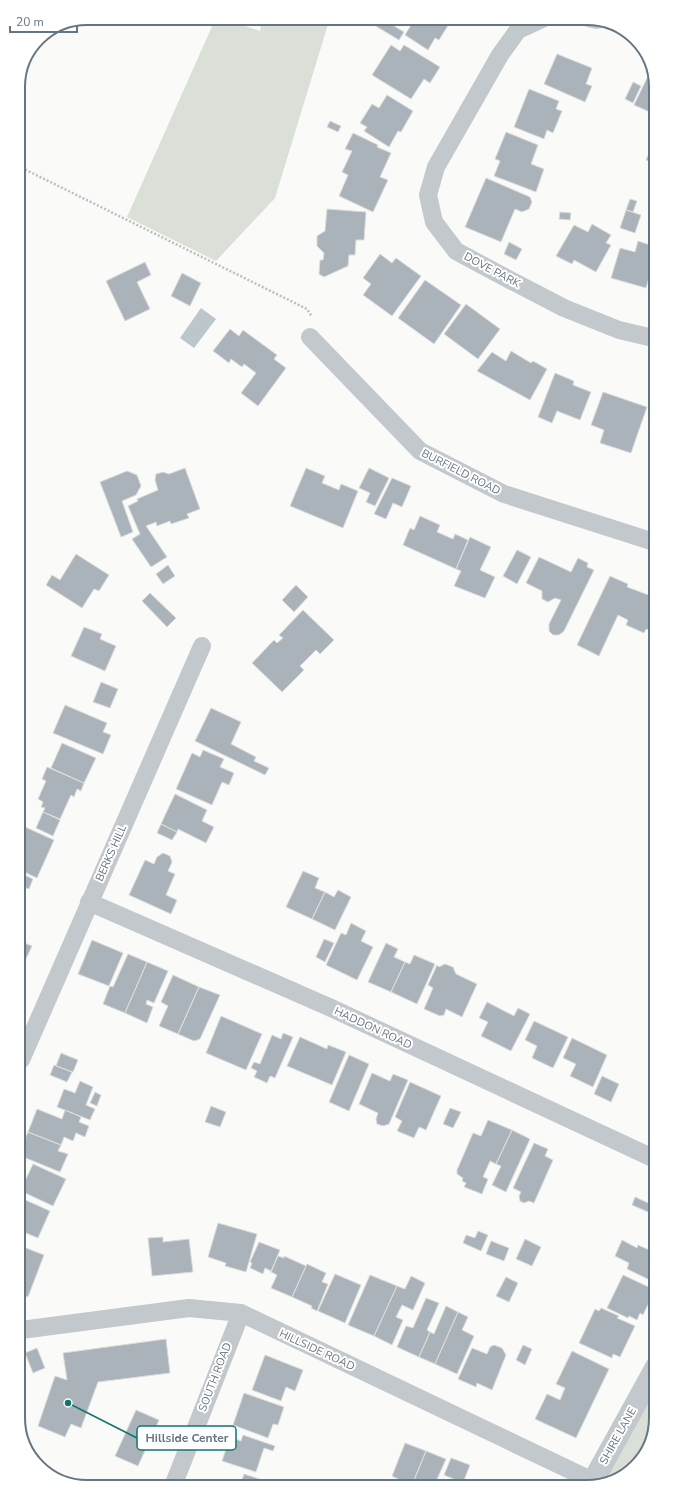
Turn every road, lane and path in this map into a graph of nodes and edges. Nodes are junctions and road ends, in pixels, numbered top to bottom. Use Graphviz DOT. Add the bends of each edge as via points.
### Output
graph roads {
  1 [pos="529,25"];
  2 [pos="25,169"];
  3 [pos="313,329"];
  4 [pos="649,337"];
  5 [pos="649,540"];
  6 [pos="202,646"];
  7 [pos="89,902"];
  8 [pos="25,1051"];
  9 [pos="649,1156"];
  10 [pos="241,1313"];
  11 [pos="25,1330"];
  12 [pos="649,1380"];
  13 [pos="594,1479"];
  14 [pos="175,1480"];
  15 [pos="588,1480"];
  1 -- 4 [label="street, DOVE PARK" via="518,30 509,43 436,167 428,195 434,222 456,251 510,280 564,308 620,330"];
  2 -- 3 [label="path" via="307,309"];
  3 -- 5 [label="street, BURFIELD ROAD" via="420,451 504,494"];
  6 -- 7 [label="street, BERKS HILL"];
  7 -- 8 [label="street, BERKS HILL"];
  7 -- 9 [label="street, HADDON ROAD" via="329,1007"];
  10 -- 11 [label="street, HILLSIDE ROAD" via="189,1308"];
  10 -- 14 [label="street, SOUTH ROAD"];
  10 -- 15 [label="street, HILLSIDE ROAD"];
  12 -- 13 [label="street, SHIRE LANE"];
}
